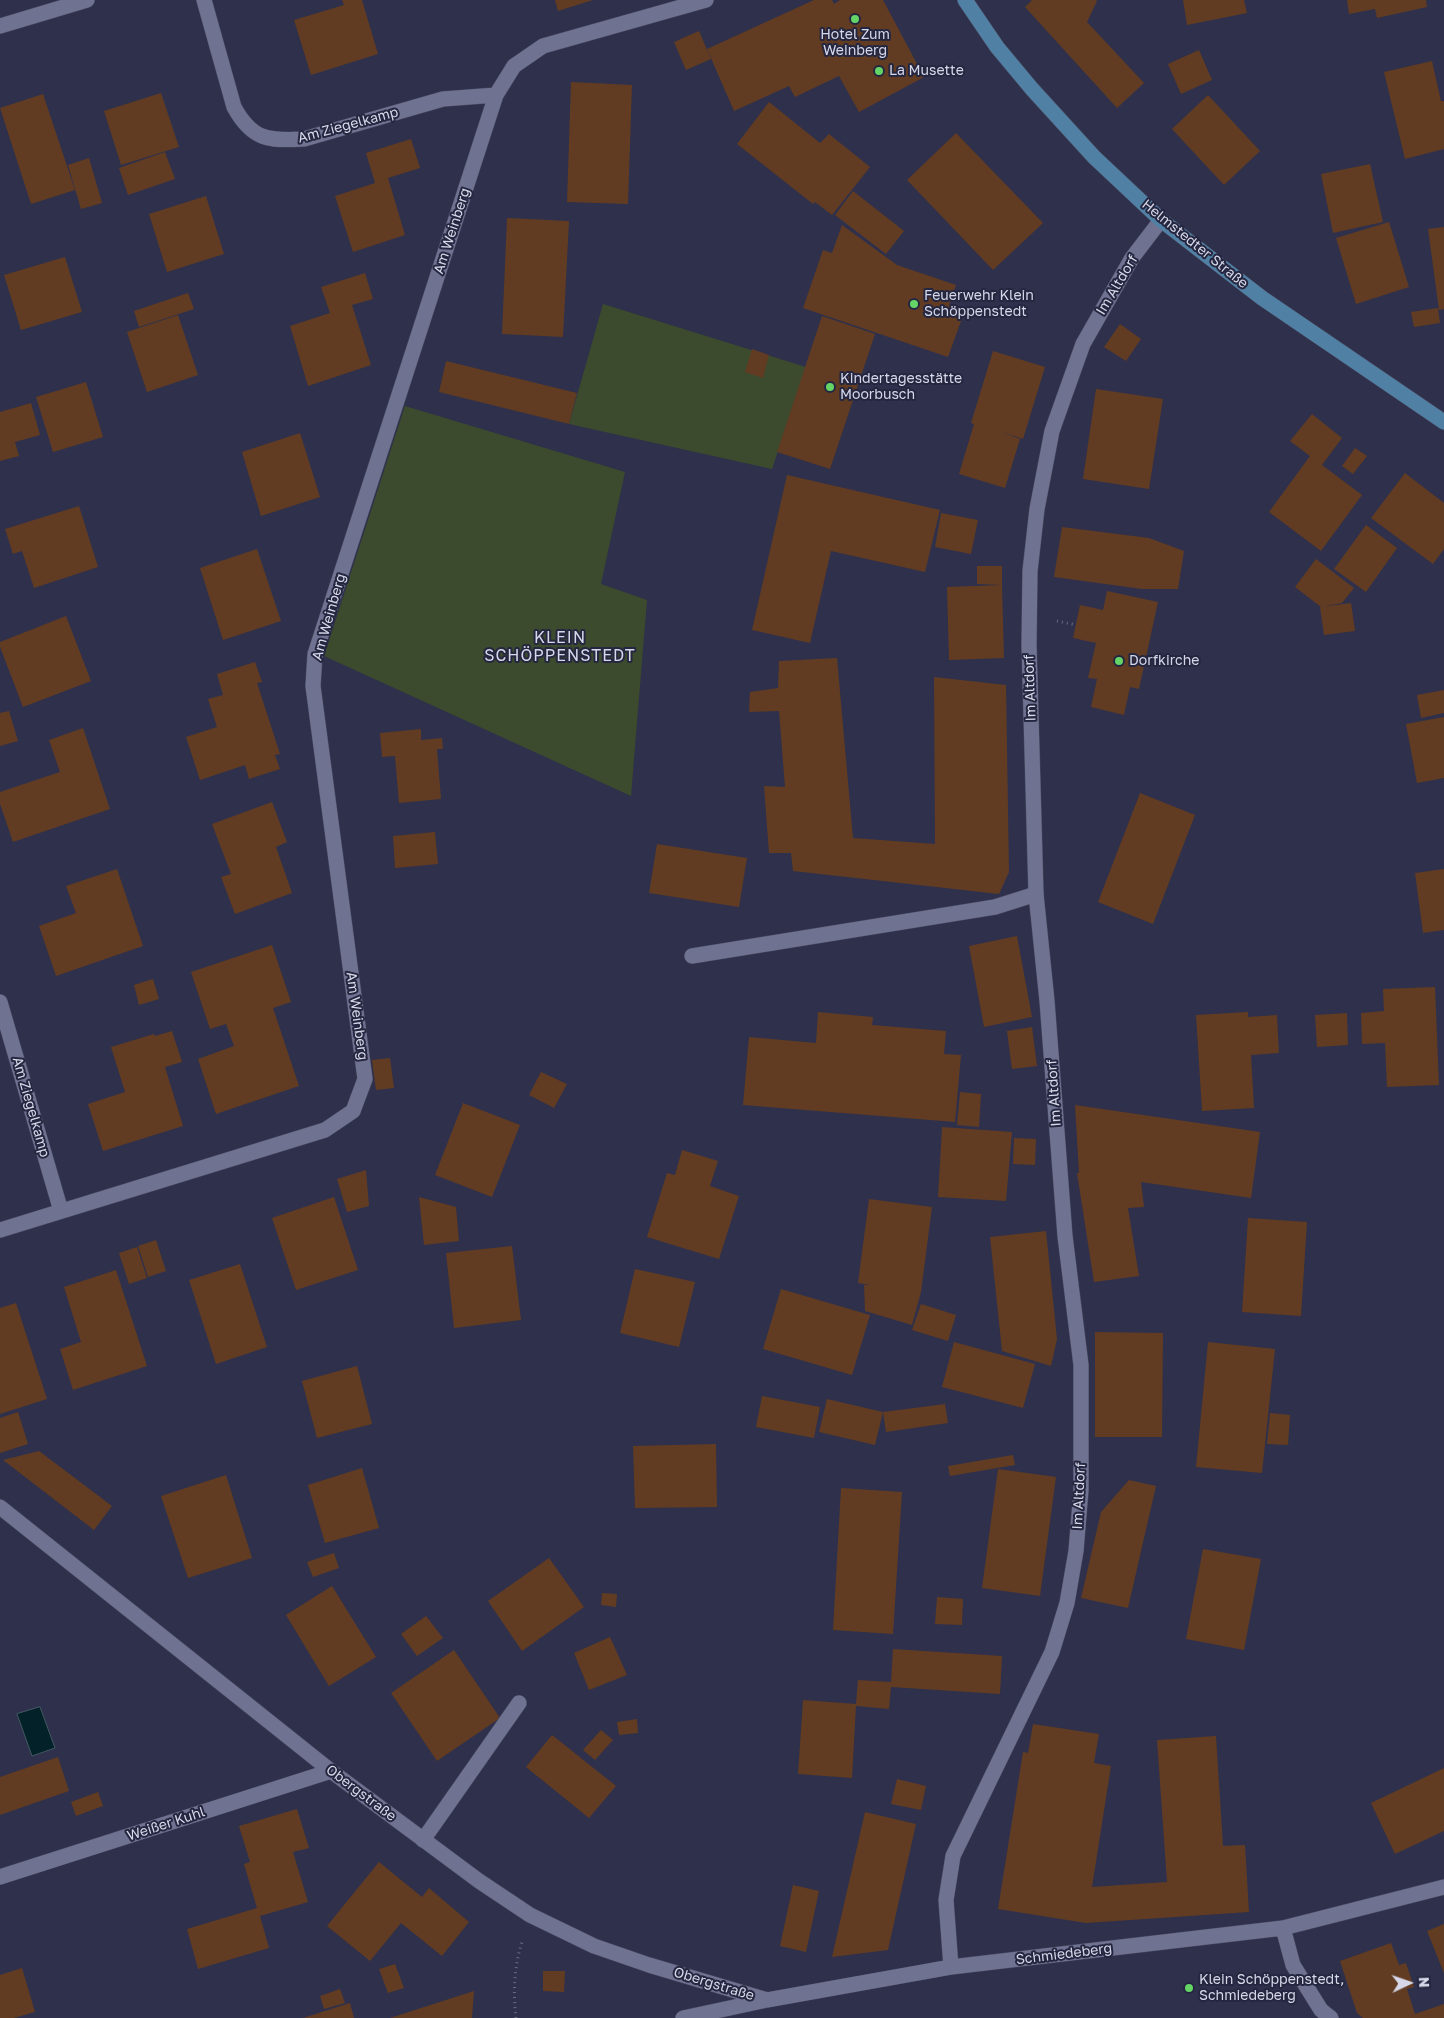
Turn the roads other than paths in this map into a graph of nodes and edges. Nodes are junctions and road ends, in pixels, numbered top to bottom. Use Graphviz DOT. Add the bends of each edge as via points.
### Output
graph roads {
  1 [pos="87,0"];
  2 [pos="204,0"];
  3 [pos="706,0"];
  4 [pos="965,0"];
  5 [pos="0,26"];
  6 [pos="496,95"];
  7 [pos="1161,220"];
  8 [pos="1444,422"];
  9 [pos="1036,894"];
  10 [pos="692,956"];
  11 [pos="0,1002"];
  12 [pos="61,1212"];
  13 [pos="0,1230"];
  14 [pos="0,1507"];
  15 [pos="519,1703"];
  16 [pos="332,1771"];
  17 [pos="423,1840"];
  18 [pos="0,1876"];
  19 [pos="1444,1887"];
  20 [pos="1283,1928"];
  21 [pos="951,1967"];
  22 [pos="767,2000"];
  23 [pos="683,2018"];
  24 [pos="1331,2018"];
  1 -- 5 [label="street"];
  2 -- 6 [label="street, Am Ziegelkamp" via="234,107 253,133 263,137 304,139 443,99"];
  3 -- 6 [label="street, Am Weinberg" via="543,46 514,66"];
  4 -- 7 [label="street, Helmstedter Straße" via="1032,90 1094,157"];
  6 -- 12 [label="street, Am Weinberg" via="316,654 313,686 365,1078 353,1111 325,1130"];
  7 -- 8 [label="street, Helmstedter Straße" via="1262,298"];
  7 -- 9 [label="street, Im Altdorf" via="1132,258 1083,344 1052,431 1037,509 1030,571 1029,644"];
  9 -- 10 [label="street" via="995,907"];
  9 -- 21 [label="street, Im Altdorf" via="1064,1236 1081,1365 1080,1508 1068,1603 1052,1652 953,1856 946,1900"];
  11 -- 12 [label="street, Am Ziegelkamp"];
  12 -- 13 [label="street, Am Weinberg"];
  14 -- 16 [label="street, Obergstraße"];
  15 -- 17 [label="street"];
  16 -- 17 [label="street, Obergstraße"];
  16 -- 18 [label="street, Weißer Kuhl"];
  17 -- 22 [label="street, Obergstraße" via="530,1915 594,1946"];
  19 -- 20 [label="street, Schmiedeberg"];
  20 -- 21 [label="street, Schmiedeberg"];
  20 -- 24 [label="street" via="1294,1965 1322,2010"];
  21 -- 22 [label="street, Schmiedeberg"];
  22 -- 23 [label="street, Schmiedeberg"];
}
